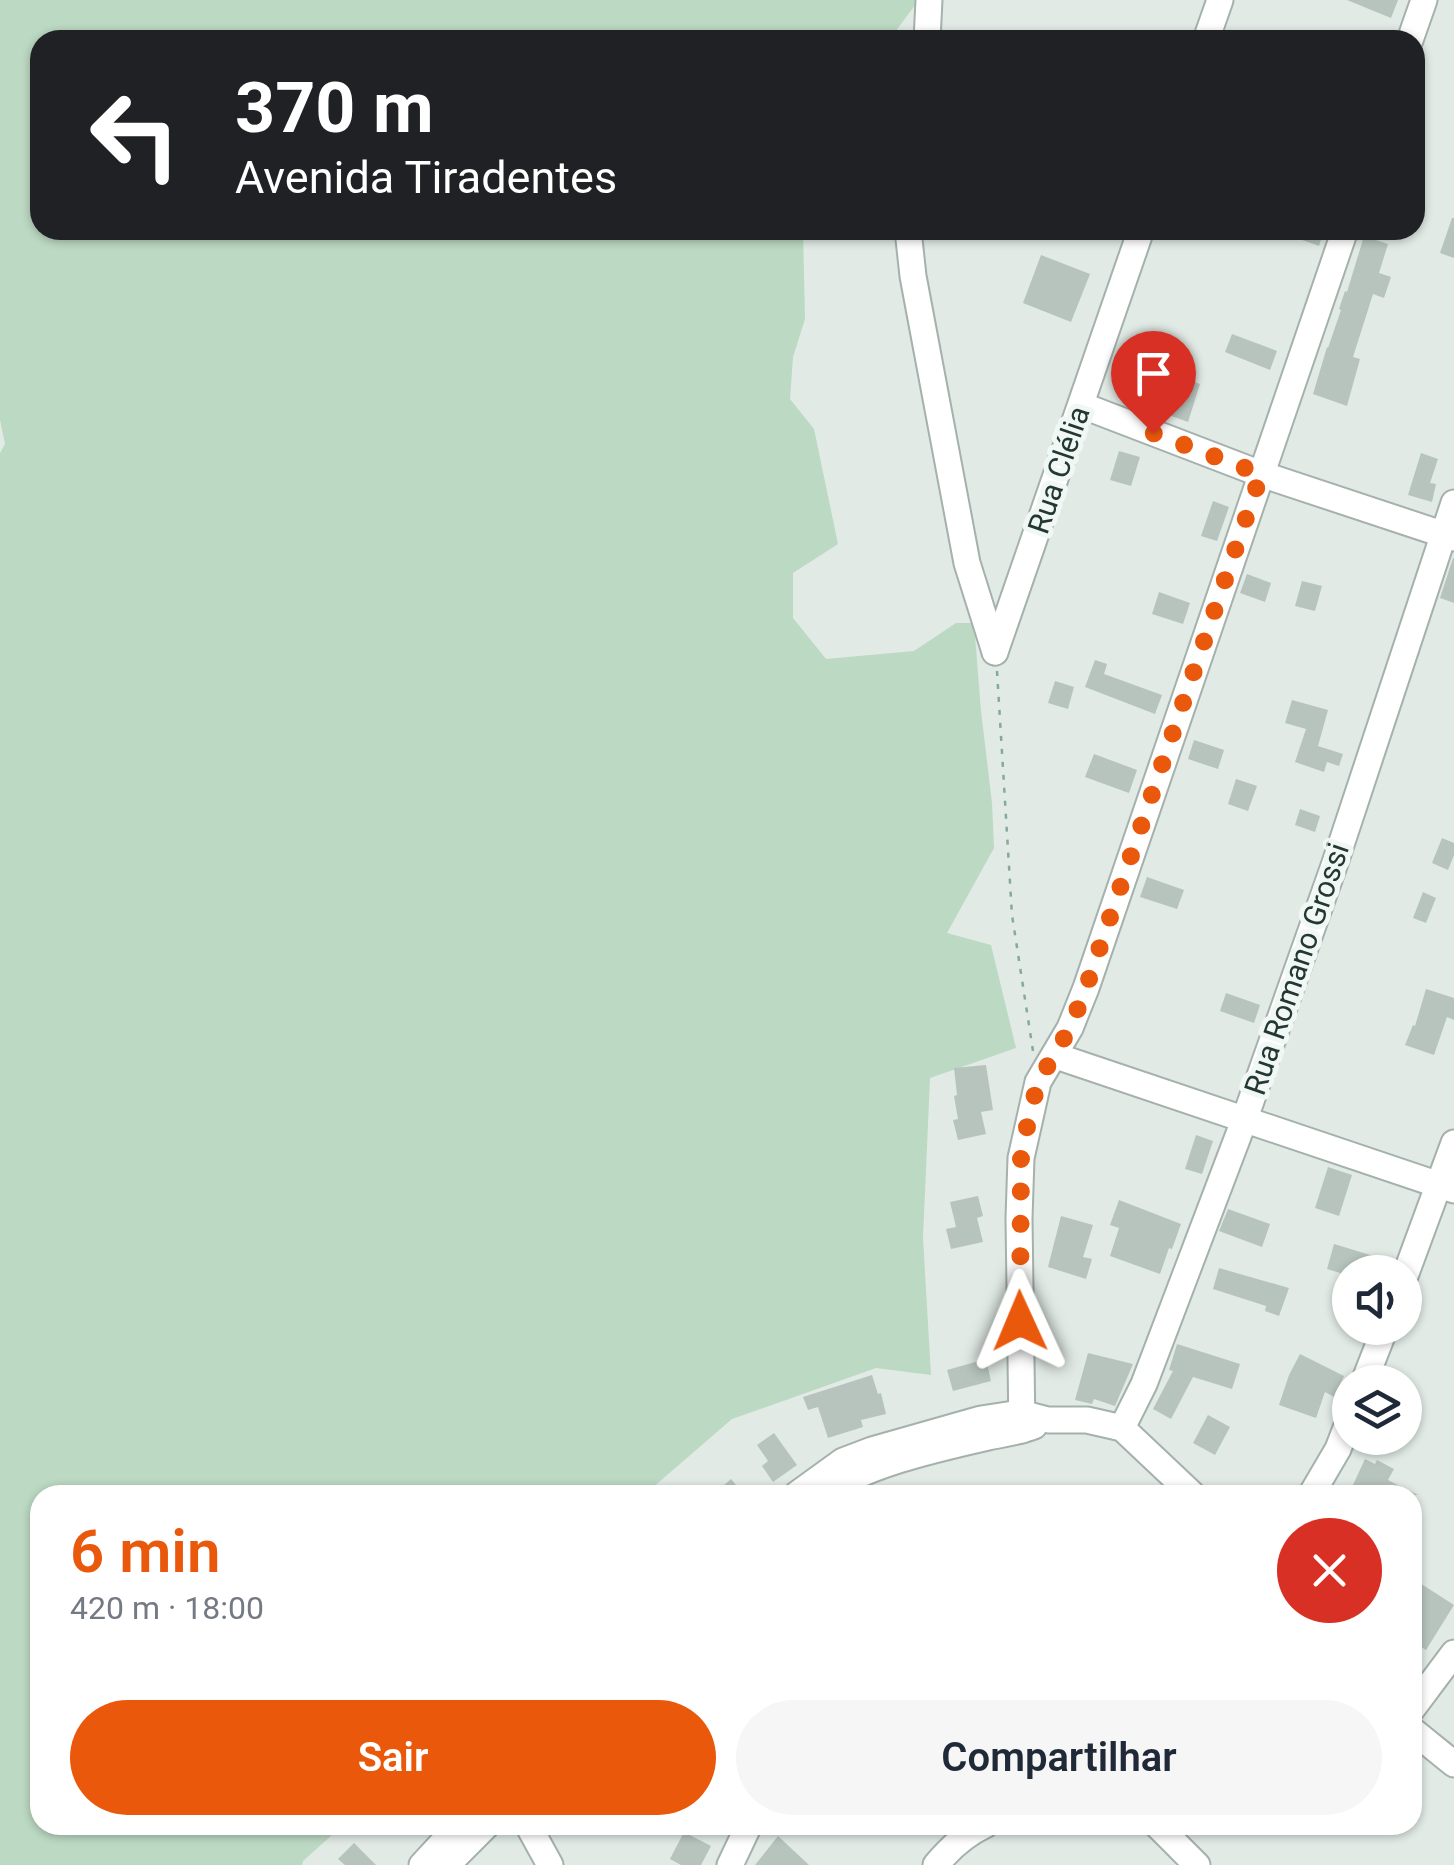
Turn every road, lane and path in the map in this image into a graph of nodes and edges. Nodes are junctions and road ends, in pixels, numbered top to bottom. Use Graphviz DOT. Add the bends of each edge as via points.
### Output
graph roads {
  1 [pos="929,0"];
  2 [pos="1220,0"];
  3 [pos="1424,0"];
  4 [pos="928,30"];
  5 [pos="1210,30"];
  6 [pos="1414,30"];
  7 [pos="909,240"];
  8 [pos="1138,240"];
  9 [pos="1342,240"];
  10 [pos="1081,406"];
  11 [pos="1261,474"];
  12 [pos="1454,503"];
  13 [pos="1449,536"];
  14 [pos="995,652"];
  15 [pos="1056,1056"];
  16 [pos="1038,1082"];
  17 [pos="1244,1118"];
  18 [pos="1454,1144"];
  19 [pos="1447,1188"];
  20 [pos="1415,1255"];
  21 [pos="1021,1422"];
  22 [pos="1122,1428"];
  23 [pos="1334,1455"];
  24 [pos="810,1485"];
  25 [pos="840,1485"];
  26 [pos="1182,1485"];
  27 [pos="1317,1485"];
  28 [pos="1454,1652"];
  29 [pos="1422,1695"];
  30 [pos="1422,1738"];
  31 [pos="1454,1764"];
  32 [pos="450,1835"];
  33 [pos="477,1835"];
  34 [pos="534,1835"];
  35 [pos="744,1835"];
  36 [pos="968,1835"];
  37 [pos="1167,1835"];
  38 [pos="422,1865"];
  39 [pos="447,1865"];
  40 [pos="550,1865"];
  41 [pos="730,1865"];
  42 [pos="936,1865"];
  43 [pos="1197,1865"];
  1 -- 4 [label="street"];
  2 -- 5 [label="street"];
  3 -- 6 [label="street"];
  7 -- 14 [label="street" via="968,563"];
  8 -- 10 [label="street, Rua Clélia"];
  9 -- 11 [label="street"];
  10 -- 11 [label="street"];
  10 -- 14 [label="street, Rua Clélia"];
  11 -- 13 [label="street"];
  11 -- 15 [label="street" via="1086,988"];
  12 -- 13 [label="street, Rua Romano Grossi"];
  13 -- 17 [label="street, Rua Romano Grossi"];
  14 -- 16 [label="path" via="1012,915"];
  15 -- 16 [label="street"];
  15 -- 17 [label="street"];
  16 -- 21 [label="street" via="1021,1158"];
  17 -- 19 [label="street"];
  17 -- 22 [label="street, Rua Romano Grossi"];
  18 -- 19 [label="street"];
  19 -- 20 [label="street"];
  21 -- 22 [label="street" via="1087,1420"];
  21 -- 24 [label="street" via="982,1419 872,1450"];
  21 -- 25 [label="street"];
  22 -- 26 [label="street"];
  23 -- 27 [label="street"];
  28 -- 29 [label="street"];
  30 -- 31 [label="street"];
  32 -- 38 [label="street"];
  33 -- 39 [label="street"];
  34 -- 40 [label="street"];
  35 -- 41 [label="street"];
  36 -- 42 [label="street"];
  37 -- 43 [label="street"];
}
